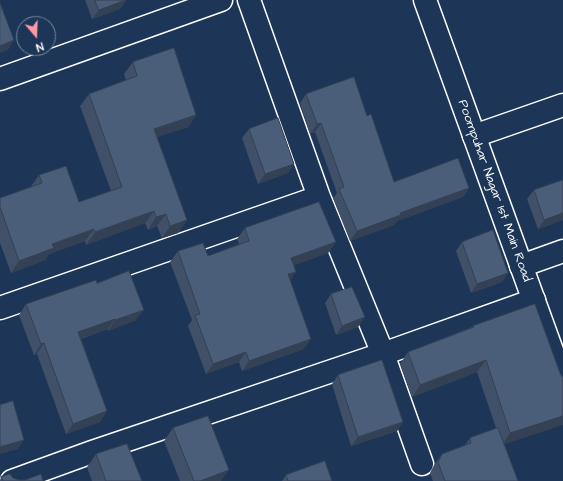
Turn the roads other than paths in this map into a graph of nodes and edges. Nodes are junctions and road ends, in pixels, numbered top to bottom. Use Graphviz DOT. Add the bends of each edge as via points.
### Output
graph roads {
  1 [pos="221,0"];
  2 [pos="249,0"];
  3 [pos="425,0"];
  4 [pos="0,79"];
  5 [pos="563,105"];
  6 [pos="474,136"];
  7 [pos="319,198"];
  8 [pos="563,251"];
  9 [pos="521,266"];
  10 [pos="534,300"];
  11 [pos="0,308"];
  12 [pos="383,354"];
  13 [pos="563,381"];
  14 [pos="422,464"];
  15 [pos="12,481"];
  1 -- 4 [label="street"];
  2 -- 7 [label="street"];
  3 -- 6 [label="street, Poompuhar Nagar 1st Main Road"];
  5 -- 6 [label="street"];
  6 -- 9 [label="street, Poompuhar Nagar 1st Main Road"];
  7 -- 11 [label="street"];
  7 -- 12 [label="street"];
  8 -- 9 [label="street"];
  9 -- 10 [label="street, Poompuhar Nagar 1st Main Road"];
  10 -- 12 [label="street"];
  10 -- 13 [label="street, Poompuhar Nagar 1st Main Road"];
  12 -- 14 [label="street"];
  12 -- 15 [label="street"];
}
